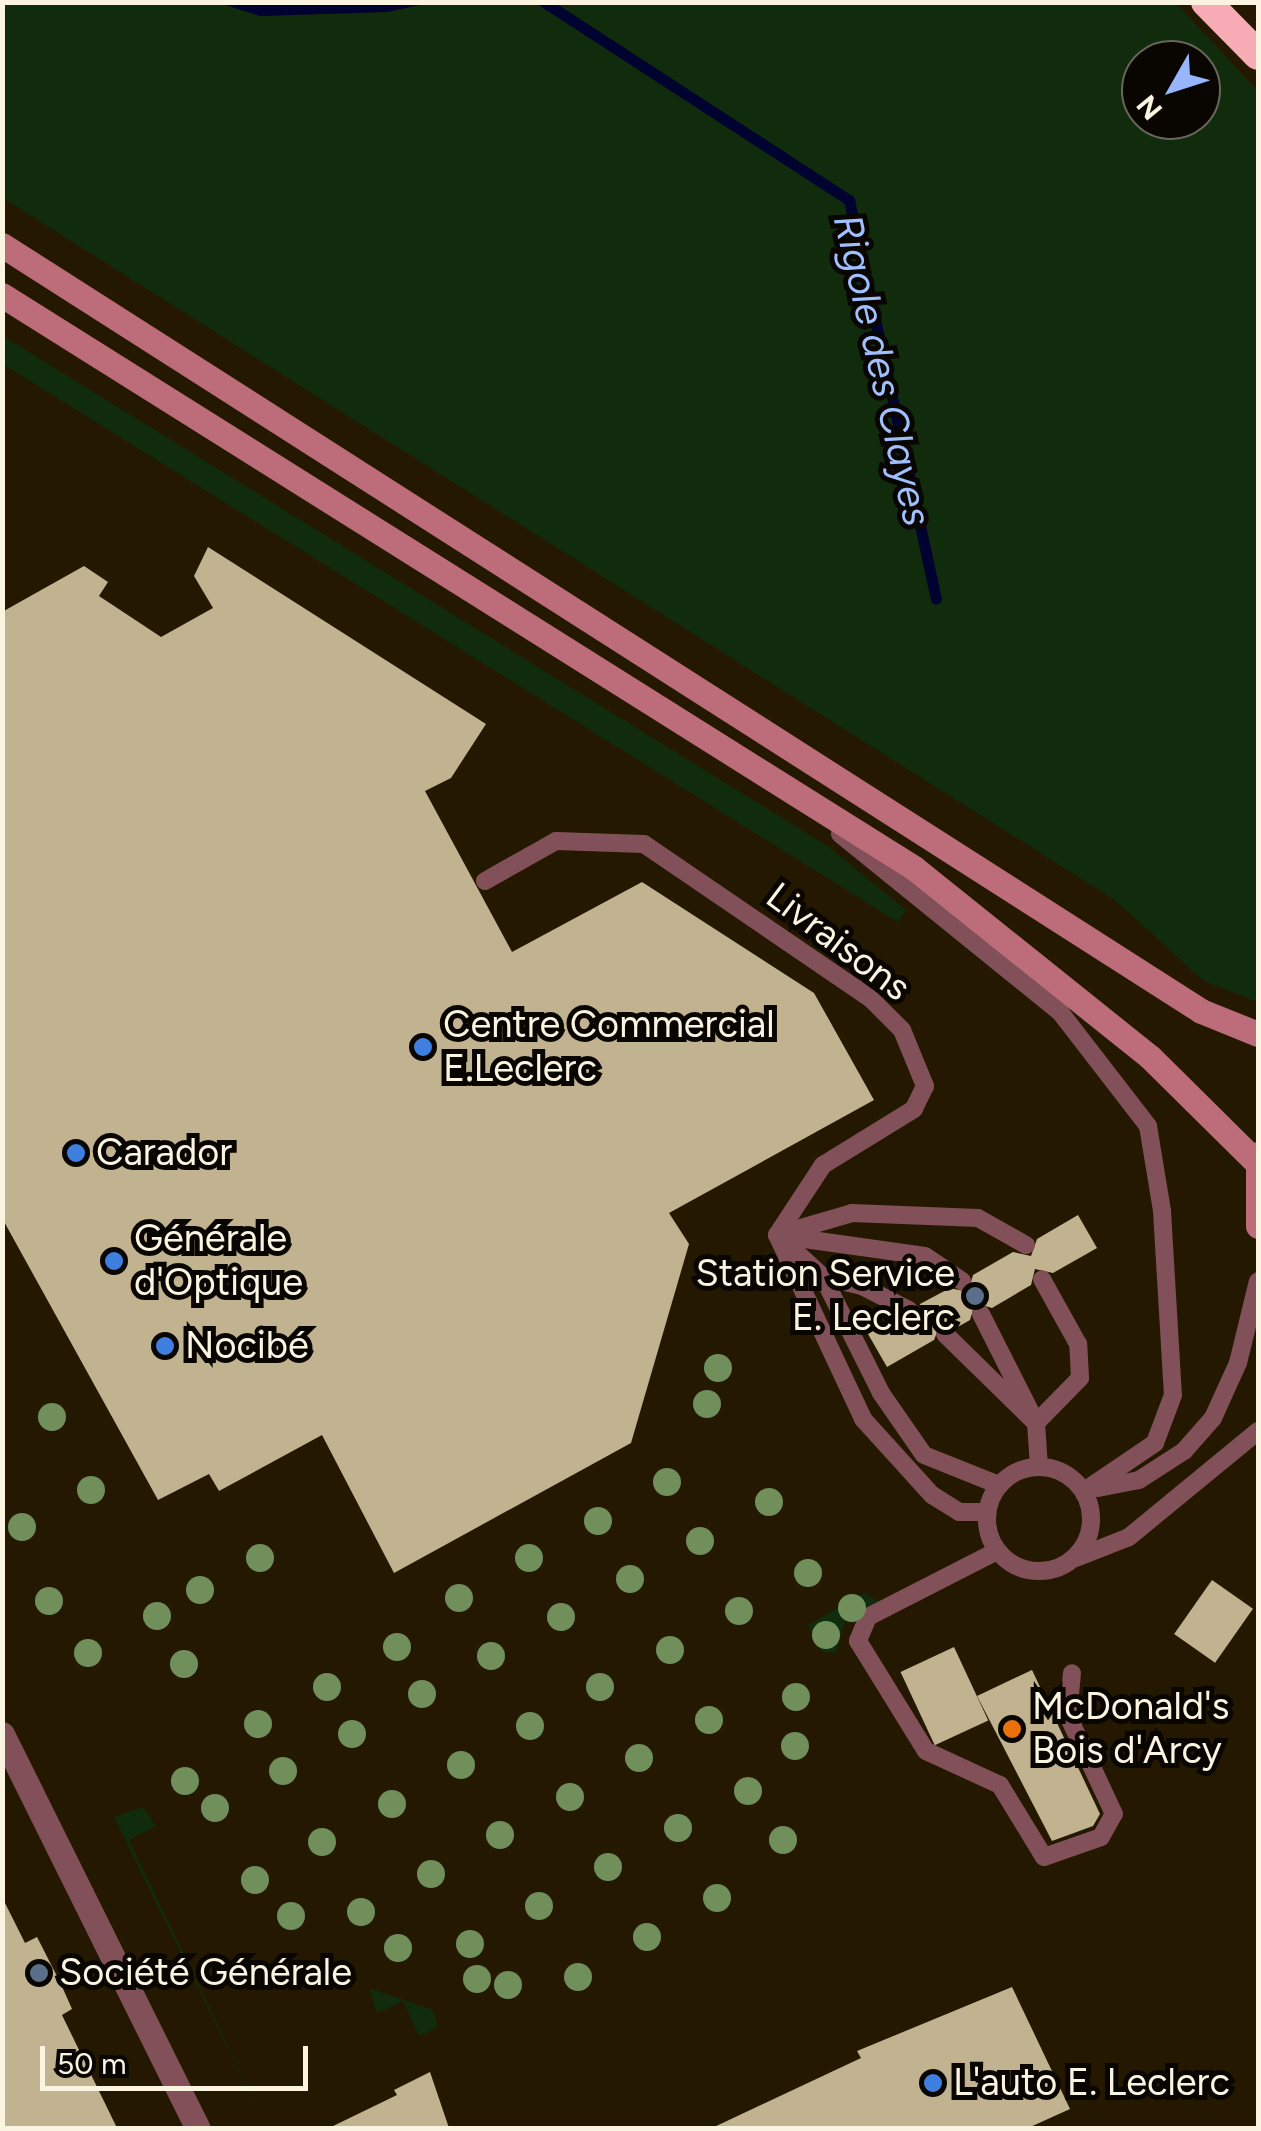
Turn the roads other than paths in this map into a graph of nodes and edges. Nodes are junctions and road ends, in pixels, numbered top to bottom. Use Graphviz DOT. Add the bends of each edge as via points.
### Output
graph roads {
  1 [pos="1206,2"];
  2 [pos="1258,55"];
  3 [pos="2,244"];
  4 [pos="2,295"];
  5 [pos="542,630"];
  6 [pos="485,880"];
  7 [pos="1258,1034"];
  8 [pos="1257,1158"];
  9 [pos="1258,1226"];
  10 [pos="777,1235"];
  11 [pos="1026,1245"];
  12 [pos="823,1277"];
  13 [pos="1042,1279"];
  14 [pos="962,1281"];
  15 [pos="1258,1281"];
  16 [pos="909,1310"];
  17 [pos="981,1314"];
  18 [pos="945,1334"];
  19 [pos="1036,1424"];
  20 [pos="1258,1431"];
  21 [pos="1039,1466"];
  22 [pos="999,1485"];
  23 [pos="1084,1490"];
  24 [pos="987,1512"];
  25 [pos="997,1551"];
  26 [pos="1076,1558"];
  27 [pos="1072,1673"];
  28 [pos="2,1734"];
  29 [pos="198,2128"];
  1 -- 2 [label="highway"];
  3 -- 7 [label="main road" via="1171,993"];
  4 -- 5 [label="main road"];
  5 -- 8 [label="main road" via="914,868 1150,1056"];
  5 -- 23 [label="lane" via="927,900 1060,1012 1148,1126 1162,1211 1173,1395 1154,1443"];
  6 -- 10 [label="lane, Livraisons" via="556,841 644,844 871,999 902,1030 925,1086 914,1109 804,1184"];
  8 -- 9 [label="main road"];
  10 -- 11 [label="lane" via="852,1213 978,1218"];
  10 -- 12 [label="lane"];
  10 -- 14 [label="lane" via="925,1256"];
  10 -- 24 [label="lane" via="863,1419 932,1495 959,1512"];
  12 -- 16 [label="lane" via="862,1286"];
  12 -- 22 [label="lane" via="881,1393 924,1455"];
  13 -- 19 [label="lane" via="1078,1344 1080,1378"];
  15 -- 23 [label="lane" via="1238,1364 1213,1418 1184,1451 1139,1480"];
  17 -- 19 [label="lane"];
  18 -- 19 [label="lane"];
  19 -- 21 [label="lane"];
  20 -- 26 [label="lane" via="1129,1537"];
  21 -- 22 [label="lane"];
  21 -- 23 [label="lane"];
  22 -- 24 [label="lane"];
  23 -- 26 [label="lane" via="1092,1526"];
  24 -- 25 [label="lane"];
  25 -- 26 [label="lane" via="1033,1572"];
  25 -- 27 [label="lane" via="868,1617 858,1641 926,1750 1000,1785 1044,1857 1100,1837 1114,1814 1068,1716"];
  28 -- 29 [label="street"];
}
